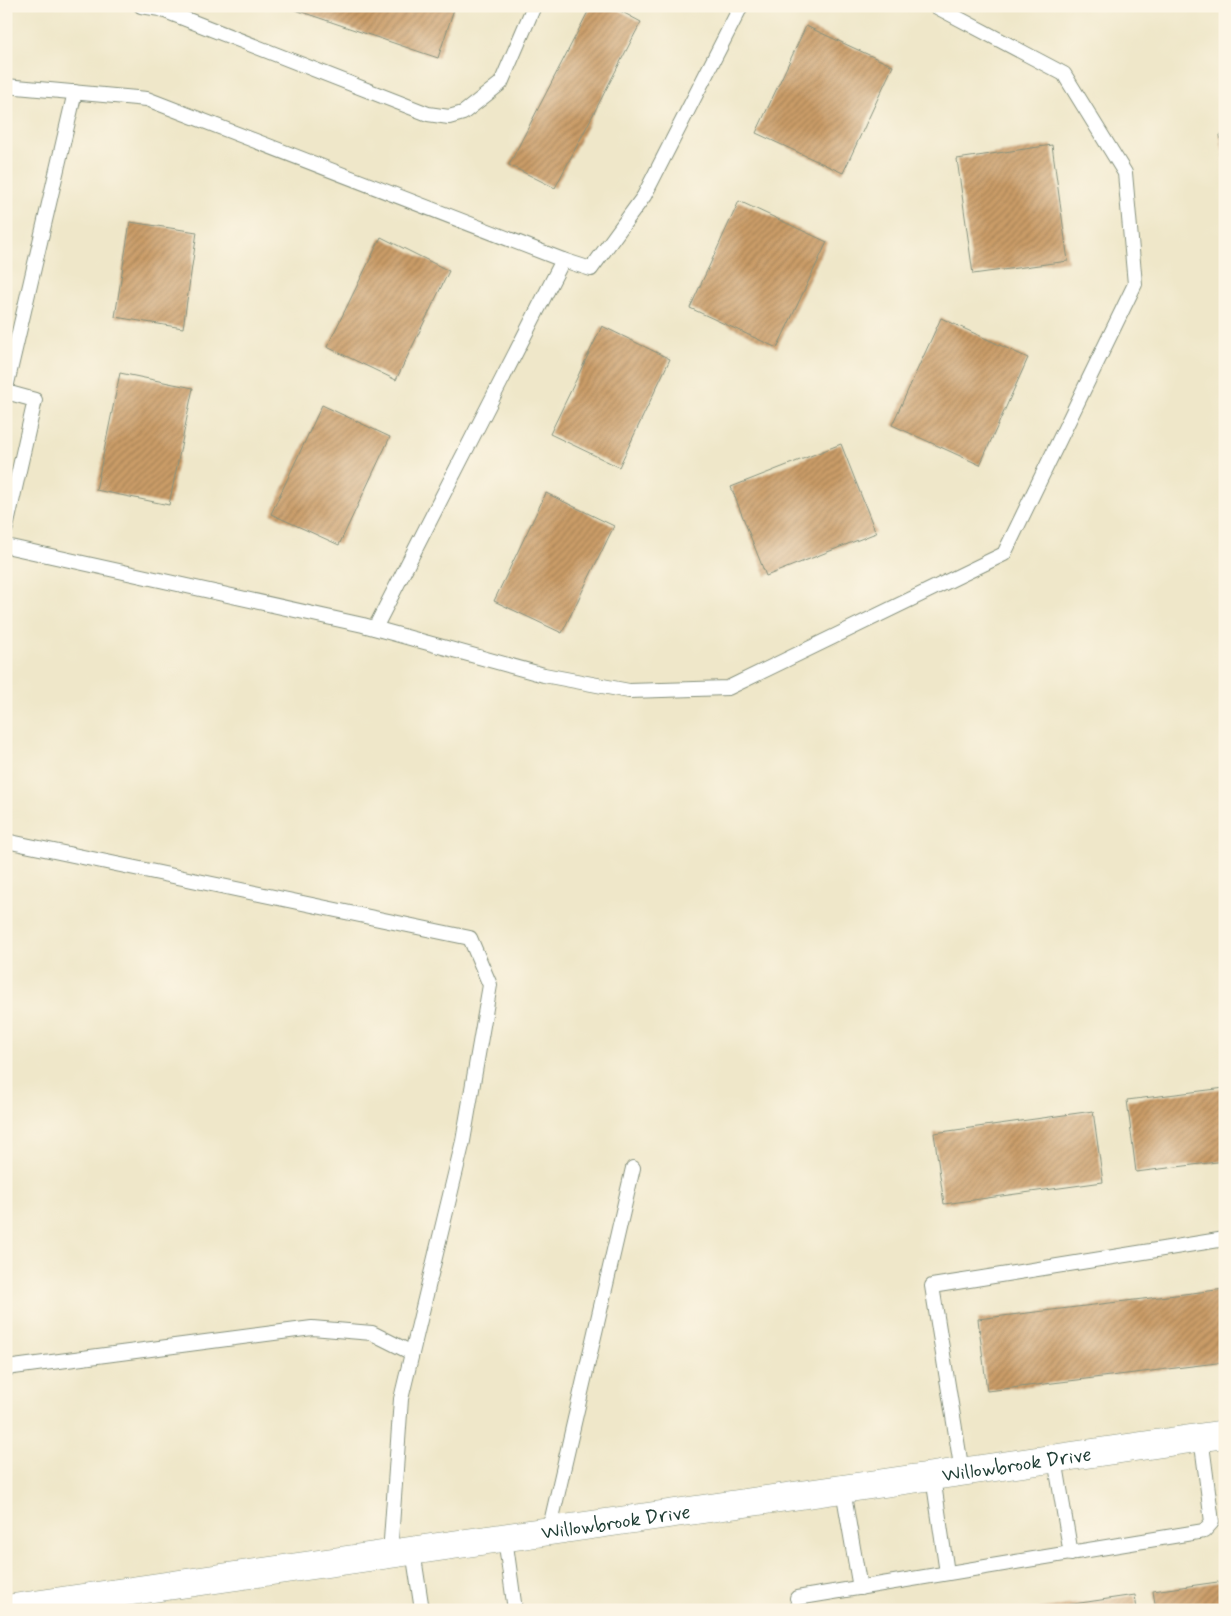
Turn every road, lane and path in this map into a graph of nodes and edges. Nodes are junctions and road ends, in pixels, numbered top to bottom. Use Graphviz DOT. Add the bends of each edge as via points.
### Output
graph roads {
  1 [pos="141,6"];
  2 [pos="534,6"];
  3 [pos="741,6"];
  4 [pos="935,6"];
  5 [pos="6,86"];
  6 [pos="75,92"];
  7 [pos="563,260"];
  8 [pos="6,388"];
  9 [pos="6,392"];
  10 [pos="6,528"];
  11 [pos="6,546"];
  12 [pos="375,628"];
  13 [pos="6,842"];
  14 [pos="633,1168"];
  15 [pos="1225,1239"];
  16 [pos="412,1352"];
  17 [pos="6,1368"];
  18 [pos="1213,1436"];
  19 [pos="1055,1459"];
  20 [pos="962,1472"];
  21 [pos="933,1476"];
  22 [pos="843,1490"];
  23 [pos="549,1531"];
  24 [pos="504,1538"];
  25 [pos="402,1552"];
  26 [pos="1071,1554"];
  27 [pos="947,1574"];
  28 [pos="860,1588"];
  29 [pos="797,1598"];
  30 [pos="6,1609"];
  31 [pos="422,1610"];
  32 [pos="516,1610"];
  1 -- 2 [label="lane" via="160,9 428,114 449,117 463,113 501,83"];
  3 -- 7 [label="lane" via="644,196 591,269"];
  4 -- 12 [label="lane" via="1064,74 1126,173 1135,284 1004,554 728,688 629,691 544,675"];
  5 -- 6 [label="lane"];
  6 -- 7 [label="lane" via="147,99"];
  6 -- 8 [label="lane"];
  7 -- 12 [label="lane"];
  9 -- 10 [label="lane" via="35,400"];
  11 -- 12 [label="lane"];
  13 -- 16 [label="lane" via="470,938 490,985 462,1141"];
  14 -- 23 [label="lane"];
  15 -- 20 [label="lane" via="932,1286"];
  16 -- 17 [label="lane" via="372,1333 312,1328"];
  16 -- 25 [label="lane" via="401,1399"];
  18 -- 19 [label="street, Willowbrook Drive"];
  18 -- 26 [label="lane" via="1212,1522 1204,1531"];
  19 -- 20 [label="street, Willowbrook Drive"];
  19 -- 26 [label="lane"];
  20 -- 21 [label="street, Willowbrook Drive"];
  21 -- 22 [label="street, Willowbrook Drive"];
  21 -- 27 [label="lane"];
  22 -- 23 [label="street, Willowbrook Drive"];
  22 -- 28 [label="lane"];
  23 -- 24 [label="street, Willowbrook Drive"];
  24 -- 25 [label="street, Willowbrook Drive"];
  24 -- 32 [label="lane"];
  25 -- 30 [label="street, Willowbrook Drive"];
  25 -- 31 [label="lane"];
  26 -- 27 [label="lane"];
  27 -- 28 [label="lane"];
  28 -- 29 [label="lane"];
}
